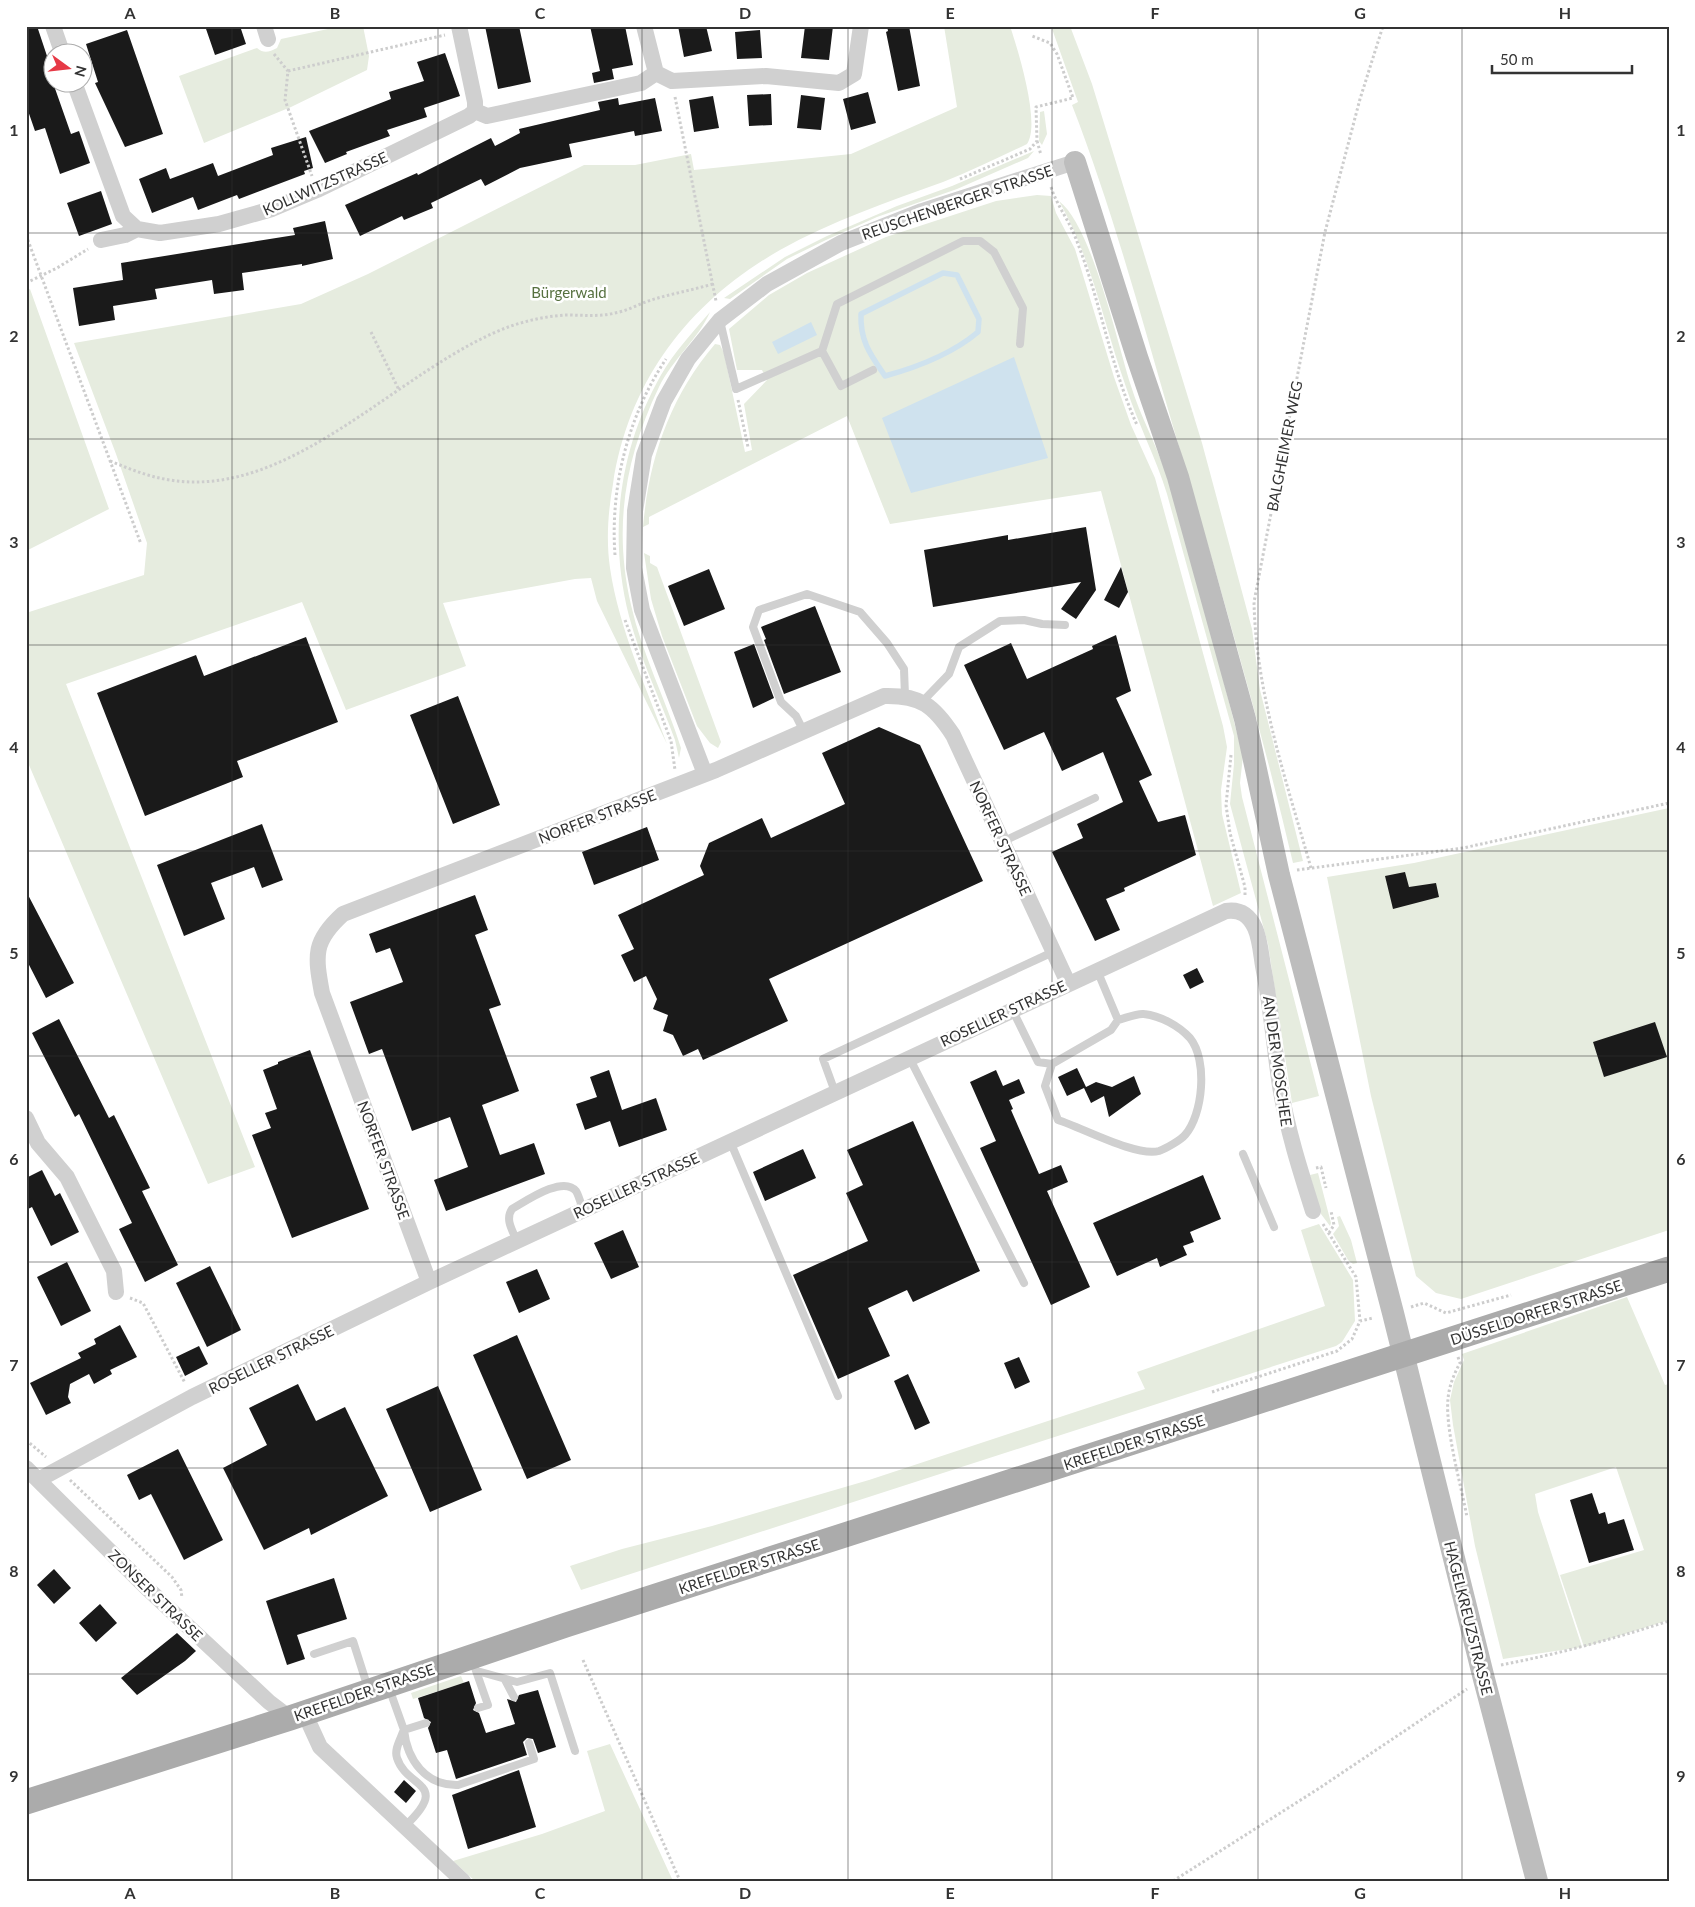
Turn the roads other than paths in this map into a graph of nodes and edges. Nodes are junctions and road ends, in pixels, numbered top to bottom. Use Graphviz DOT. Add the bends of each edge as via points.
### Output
graph roads {
  1 [pos="53,26"];
  2 [pos="644,26"];
  3 [pos="861,26"];
  4 [pos="460,29"];
  5 [pos="59,42"];
  6 [pos="656,73"];
  7 [pos="78,92"];
  8 [pos="475,111"];
  9 [pos="1075,162"];
  10 [pos="137,229"];
  11 [pos="101,240"];
  12 [pos="720,320"];
  13 [pos="1020,344"];
  14 [pos="822,351"];
  15 [pos="874,370"];
  16 [pos="1065,624"];
  17 [pos="905,696"];
  18 [pos="922,702"];
  19 [pos="804,732"];
  20 [pos="705,774"];
  21 [pos="1095,798"];
  22 [pos="1002,842"];
  23 [pos="1243,913"];
  24 [pos="1053,952"];
  25 [pos="1097,970"];
  26 [pos="1068,983"];
  27 [pos="1012,1009"];
  28 [pos="1118,1020"];
  29 [pos="909,1057"];
  30 [pos="1052,1064"];
  31 [pos="835,1092"];
  32 [pos="26,1118"];
  33 [pos="730,1141"];
  34 [pos="32,1146"];
  35 [pos="1243,1154"];
  36 [pos="583,1210"];
  37 [pos="1313,1211"];
  38 [pos="1274,1228"];
  39 [pos="517,1241"];
  40 [pos="1669,1269"];
  41 [pos="429,1282"];
  42 [pos="1024,1283"];
  43 [pos="116,1292"];
  44 [pos="1403,1355"];
  45 [pos="838,1396"];
  46 [pos="32,1474"];
  47 [pos="314,1654"];
  48 [pos="474,1664"];
  49 [pos="505,1680"];
  50 [pos="378,1687"];
  51 [pos="514,1697"];
  52 [pos="478,1708"];
  53 [pos="297,1715"];
  54 [pos="426,1724"];
  55 [pos="404,1730"];
  56 [pos="529,1743"];
  57 [pos="575,1751"];
  58 [pos="26,1802"];
  59 [pos="404,1827"];
  60 [pos="463,1881"];
  61 [pos="1538,1881"];
  1 -- 5 [label="street"];
  2 -- 6 [label="street"];
  3 -- 6 [label="street" via="854,74 839,83 766,76 672,81"];
  4 -- 8 [label="street" via="476,102"];
  6 -- 8 [label="street" via="641,82 487,116"];
  7 -- 10 [label="street" via="123,216"];
  8 -- 10 [label="street, KOLLWITZSTRASSE" via="272,210 219,224 160,233"];
  9 -- 12 [label="street, REUSCHENBERGER STRASSE" via="922,211 841,244 767,284"];
  9 -- 44 [label="main road, HAGELKREUZSTRASSE" via="1178,477 1256,762 1279,875"];
  10 -- 11 [label="street, KOLLWITZSTRASSE" via="126,235"];
  12 -- 14 [label="lane" via="736,389"];
  12 -- 20 [label="street, REUSCHENBERGER STRASSE" via="688,360 664,401 644,456 635,511 634,568 642,610"];
  13 -- 14 [label="lane" via="1023,308 994,252 980,241 963,241 838,304"];
  14 -- 15 [label="lane" via="841,386"];
  16 -- 18 [label="lane" via="1000,621 959,647 949,674"];
  17 -- 18 [label="street, NORFER STRASSE"];
  17 -- 19 [label="street, NORFER STRASSE" via="884,696"];
  17 -- 19 [label="lane" via="904,670 887,643 860,612 807,594 759,610 753,627 777,693 781,702 796,716"];
  18 -- 22 [label="street, NORFER STRASSE" via="939,713 953,735"];
  19 -- 20 [label="street, NORFER STRASSE"];
  20 -- 41 [label="street, NORFER STRASSE" via="366,903 343,914 326,929 316,964 322,993"];
  21 -- 22 [label="lane"];
  22 -- 24 [label="street, NORFER STRASSE"];
  23 -- 25 [label="street, ROSELLER STRASSE" via="1226,911"];
  23 -- 37 [label="street, AN DER MOSCHEE" via="1256,931 1288,1132"];
  24 -- 26 [label="street, NORFER STRASSE"];
  24 -- 31 [label="lane" via="823,1059"];
  25 -- 26 [label="street, ROSELLER STRASSE"];
  25 -- 28 [label="lane"];
  26 -- 27 [label="street, ROSELLER STRASSE"];
  27 -- 29 [label="street, ROSELLER STRASSE"];
  27 -- 30 [label="lane" via="1038,1062"];
  28 -- 30 [label="lane" via="1111,1030"];
  28 -- 30 [label="lane" via="1143,1013 1174,1024 1192,1040 1202,1065 1199,1107 1185,1136 1159,1151 1133,1151 1058,1120 1045,1086"];
  29 -- 31 [label="street, ROSELLER STRASSE"];
  29 -- 42 [label="lane"];
  31 -- 33 [label="street, ROSELLER STRASSE"];
  32 -- 34 [label="street"];
  33 -- 36 [label="street, ROSELLER STRASSE"];
  33 -- 45 [label="lane"];
  34 -- 43 [label="street" via="67,1177 114,1270"];
  35 -- 38 [label="lane"];
  36 -- 39 [label="street, ROSELLER STRASSE"];
  36 -- 39 [label="lane" via="577,1192 570,1186 558,1185 512,1209 509,1221"];
  39 -- 41 [label="street, ROSELLER STRASSE"];
  40 -- 44 [label="main road, DÜSSELDORFER STRASSE"];
  41 -- 46 [label="street, ROSELLER STRASSE" via="192,1397 57,1468"];
  44 -- 48 [label="main road, KREFELDER STRASSE"];
  44 -- 61 [label="main road, HAGELKREUZSTRASSE" via="1496,1672"];
  46 -- 53 [label="street, ZONSER STRASSE" via="271,1704"];
  47 -- 50 [label="lane" via="353,1641"];
  48 -- 49 [label="lane"];
  48 -- 50 [label="main road, KREFELDER STRASSE"];
  48 -- 52 [label="lane" via="488,1705"];
  49 -- 51 [label="lane"];
  49 -- 57 [label="lane" via="517,1682 550,1673"];
  50 -- 53 [label="main road, KREFELDER STRASSE"];
  50 -- 55 [label="lane"];
  53 -- 58 [label="main road, KREFELDER STRASSE"];
  53 -- 59 [label="street" via="320,1747"];
  54 -- 55 [label="lane"];
  55 -- 56 [label="lane" via="410,1758 433,1780 445,1785 458,1785 534,1759"];
  55 -- 59 [label="lane" via="396,1757 424,1788 426,1796 422,1806"];
  59 -- 60 [label="street"];
}
